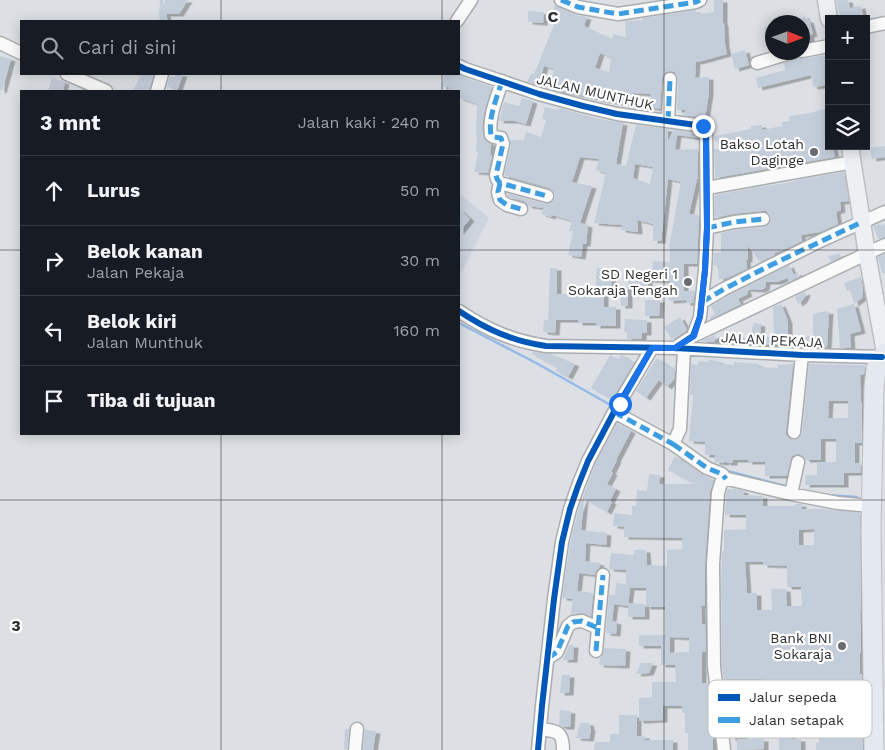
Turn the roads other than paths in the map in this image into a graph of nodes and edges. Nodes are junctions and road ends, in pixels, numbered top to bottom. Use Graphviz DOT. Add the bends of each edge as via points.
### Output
graph roads {
  1 [pos="471,0"];
  2 [pos="561,0"];
  3 [pos="700,0"];
  4 [pos="826,0"];
  5 [pos="828,15"];
  6 [pos="458,20"];
  7 [pos="885,23"];
  8 [pos="870,26"];
  9 [pos="0,43"];
  10 [pos="825,47"];
  11 [pos="810,50"];
  12 [pos="20,53"];
  13 [pos="767,60"];
  14 [pos="757,63"];
  15 [pos="460,66"];
  16 [pos="69,75"];
  17 [pos="162,75"];
  18 [pos="670,79"];
  19 [pos="502,81"];
  20 [pos="104,90"];
  21 [pos="156,90"];
  22 [pos="668,121"];
  23 [pos="851,154"];
  24 [pos="500,183"];
  25 [pos="707,188"];
  26 [pos="547,196"];
  27 [pos="521,209"];
  28 [pos="885,212"];
  29 [pos="763,219"];
  30 [pos="862,222"];
  31 [pos="707,228"];
  32 [pos="885,244"];
  33 [pos="867,254"];
  34 [pos="702,302"];
  35 [pos="460,312"];
  36 [pos="694,336"];
  37 [pos="652,348"];
  38 [pos="680,348"];
  39 [pos="802,355"];
  40 [pos="883,360"];
  41 [pos="616,409"];
  42 [pos="794,432"];
  43 [pos="675,441"];
  44 [pos="798,462"];
  45 [pos="726,479"];
  46 [pos="792,489"];
  47 [pos="871,506"];
  48 [pos="603,575"];
  49 [pos="598,628"];
  50 [pos="596,651"];
  51 [pos="548,658"];
  52 [pos="715,680"];
  53 [pos="879,709"];
  54 [pos="541,718"];
  55 [pos="357,729"];
  56 [pos="355,750"];
  57 [pos="538,750"];
  58 [pos="563,750"];
  59 [pos="874,750"];
  1 -- 6 [label="street"];
  2 -- 3 [label="street" via="578,7 618,14"];
  4 -- 5 [label="main road"];
  7 -- 8 [label="street"];
  9 -- 12 [label="street"];
  10 -- 11 [label="street"];
  13 -- 14 [label="street"];
  15 -- 19 [label="street, JALAN MUNTHUK"];
  16 -- 20 [label="street"];
  17 -- 21 [label="street"];
  18 -- 22 [label="street"];
  19 -- 22 [label="street, JALAN MUNTHUK" via="583,106"];
  19 -- 24 [label="street" via="490,130 494,137 503,141 496,175"];
  22 -- 25 [label="street, JALAN MUNTHUK" via="706,127"];
  23 -- 25 [label="street"];
  23 -- 30 [label="main road"];
  24 -- 26 [label="street"];
  24 -- 27 [label="street" via="500,200"];
  25 -- 31 [label="street, JALAN MUNTHUK"];
  28 -- 30 [label="street"];
  29 -- 31 [label="street"];
  30 -- 33 [label="main road"];
  30 -- 34 [label="street"];
  31 -- 34 [label="street, JALAN MUNTHUK"];
  32 -- 33 [label="street"];
  33 -- 36 [label="street"];
  33 -- 40 [label="main road"];
  34 -- 36 [label="street, JALAN MUNTHUK"];
  35 -- 37 [label="street, JALAN PEKAJA" via="473,321 527,343"];
  36 -- 38 [label="street"];
  37 -- 38 [label="street, JALAN PEKAJA"];
  37 -- 41 [label="street"];
  38 -- 39 [label="street, JALAN PEKAJA"];
  38 -- 43 [label="street" via="680,429"];
  39 -- 40 [label="street, JALAN PEKAJA"];
  39 -- 42 [label="street"];
  40 -- 47 [label="highway" via="874,388"];
  41 -- 43 [label="street"];
  41 -- 51 [label="street" via="588,461 570,509 562,542"];
  43 -- 45 [label="street" via="707,468"];
  44 -- 46 [label="street"];
  45 -- 46 [label="street"];
  45 -- 52 [label="street" via="718,493 714,547"];
  46 -- 47 [label="street" via="838,503"];
  47 -- 53 [label="highway"];
  48 -- 49 [label="street"];
  49 -- 50 [label="street"];
  49 -- 51 [label="street" via="582,621 573,622 568,626 557,652"];
  51 -- 54 [label="street"];
  53 -- 59 [label="highway"];
  54 -- 57 [label="street"];
  54 -- 58 [label="street" via="559,733 563,739"];
  55 -- 56 [label="street"];
}
